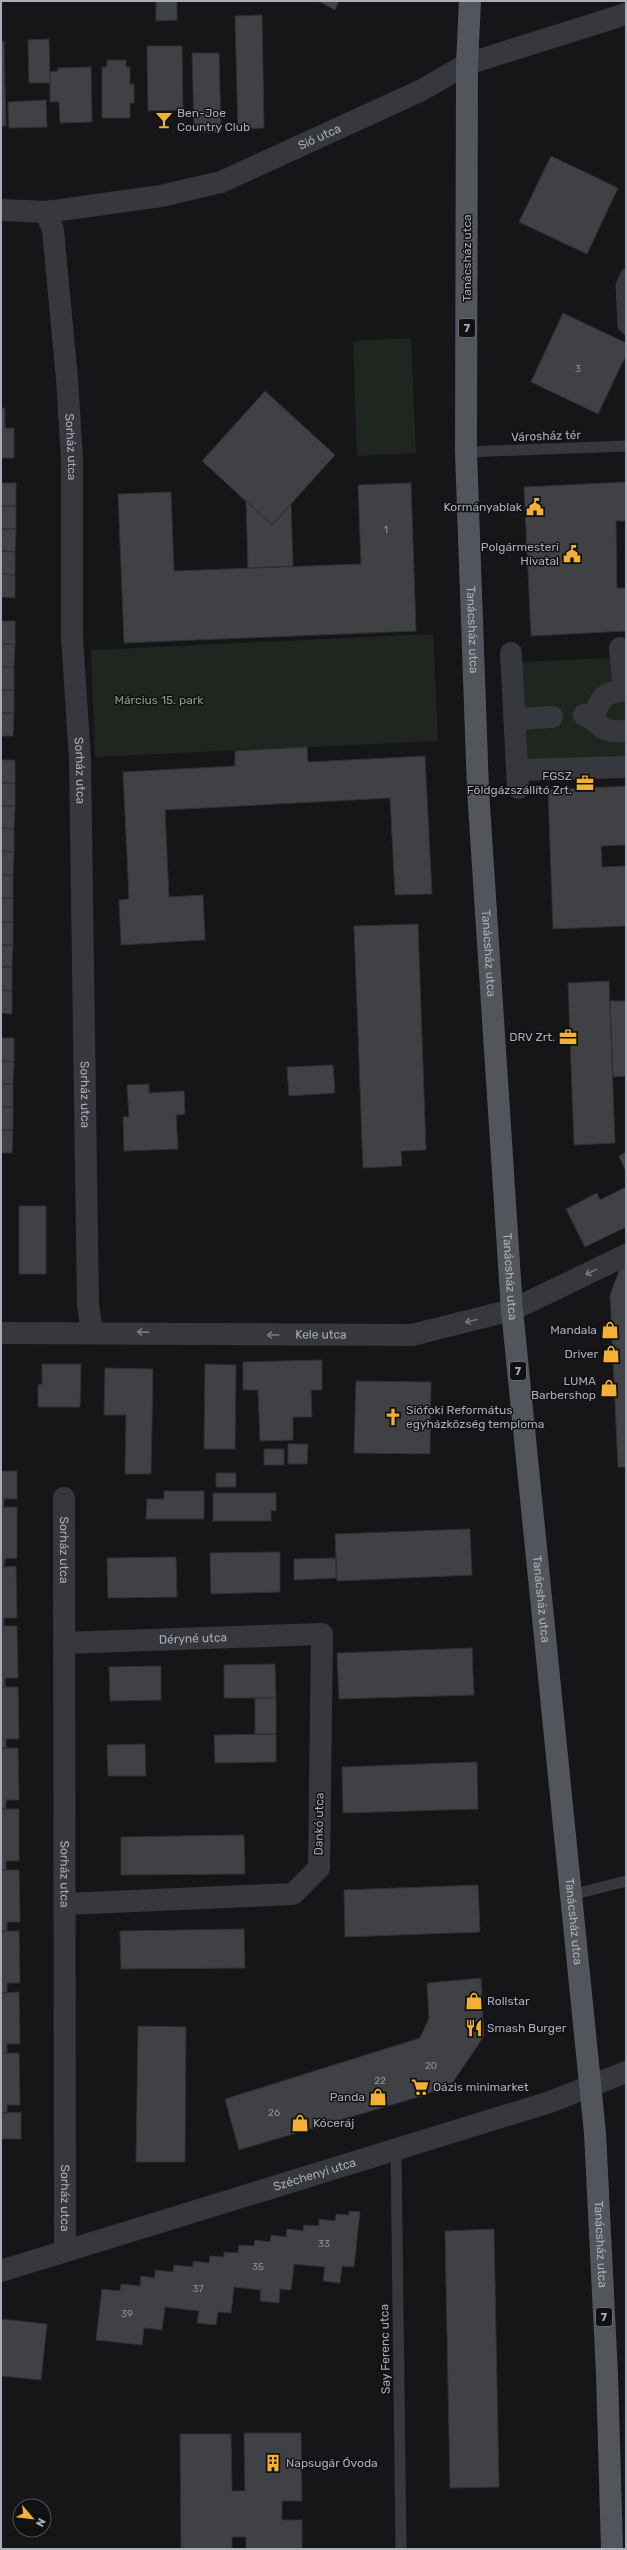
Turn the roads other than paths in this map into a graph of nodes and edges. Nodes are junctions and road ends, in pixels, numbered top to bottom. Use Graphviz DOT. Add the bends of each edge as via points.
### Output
graph roads {
  1 [pos="470,1"];
  2 [pos="626,14"];
  3 [pos="467,64"];
  4 [pos="1,210"];
  5 [pos="46,212"];
  6 [pos="626,274"];
  7 [pos="626,329"];
  8 [pos="626,446"];
  9 [pos="466,452"];
  10 [pos="620,648"];
  11 [pos="511,653"];
  12 [pos="625,690"];
  13 [pos="552,717"];
  14 [pos="515,719"];
  15 [pos="626,736"];
  16 [pos="626,767"];
  17 [pos="626,1255"];
  18 [pos="512,1310"];
  19 [pos="92,1332"];
  20 [pos="1,1333"];
  21 [pos="64,1498"];
  22 [pos="322,1634"];
  23 [pos="64,1643"];
  24 [pos="626,1881"];
  25 [pos="571,1895"];
  26 [pos="64,1904"];
  27 [pos="626,2072"];
  28 [pos="590,2086"];
  29 [pos="396,2148"];
  30 [pos="65,2250"];
  31 [pos="1,2271"];
  32 [pos="401,2549"];
  33 [pos="612,2549"];
  1 -- 3 [label="main road, Tanácsház utca / 7"];
  2 -- 3 [label="street, Sió utca"];
  3 -- 5 [label="street, Sió utca" via="420,91 221,182 161,196"];
  3 -- 9 [label="main road, Tanácsház utca / 7"];
  4 -- 5 [label="street, Sió utca"];
  5 -- 19 [label="street, Sorház utca" via="53,230 72,458 72,637 80,760 88,1305"];
  6 -- 7 [label="lane" via="621,285 623,326"];
  8 -- 9 [label="lane, Városház tér"];
  9 -- 18 [label="main road, Tanácsház utca / 7" via="478,790"];
  10 -- 12 [label="street"];
  11 -- 14 [label="street"];
  12 -- 15 [label="street" via="605,696 589,717 599,727"];
  13 -- 14 [label="street"];
  14 -- 16 [label="street" via="518,779"];
  17 -- 18 [label="street, Kele utca, one-way"];
  18 -- 19 [label="street, Kele utca, one-way" via="412,1335"];
  18 -- 25 [label="main road, Tanácsház utca / 7"];
  19 -- 20 [label="street, Kele utca"];
  21 -- 23 [label="street, Sorház utca"];
  22 -- 23 [label="street, Déryné utca"];
  22 -- 26 [label="street, Dankó utca" via="319,1868 293,1894"];
  23 -- 26 [label="street, Sorház utca"];
  24 -- 25 [label="lane"];
  25 -- 28 [label="main road, Tanácsház utca / 7"];
  26 -- 30 [label="street, Sorház utca"];
  27 -- 28 [label="street, Széchenyi utca"];
  28 -- 29 [label="street, Széchenyi utca" via="550,2102"];
  28 -- 33 [label="main road, Tanácsház utca / 7" via="607,2374"];
  29 -- 30 [label="street, Széchenyi utca"];
  29 -- 32 [label="lane, Say Ferenc utca"];
  30 -- 31 [label="street, Széchenyi utca"];
}
